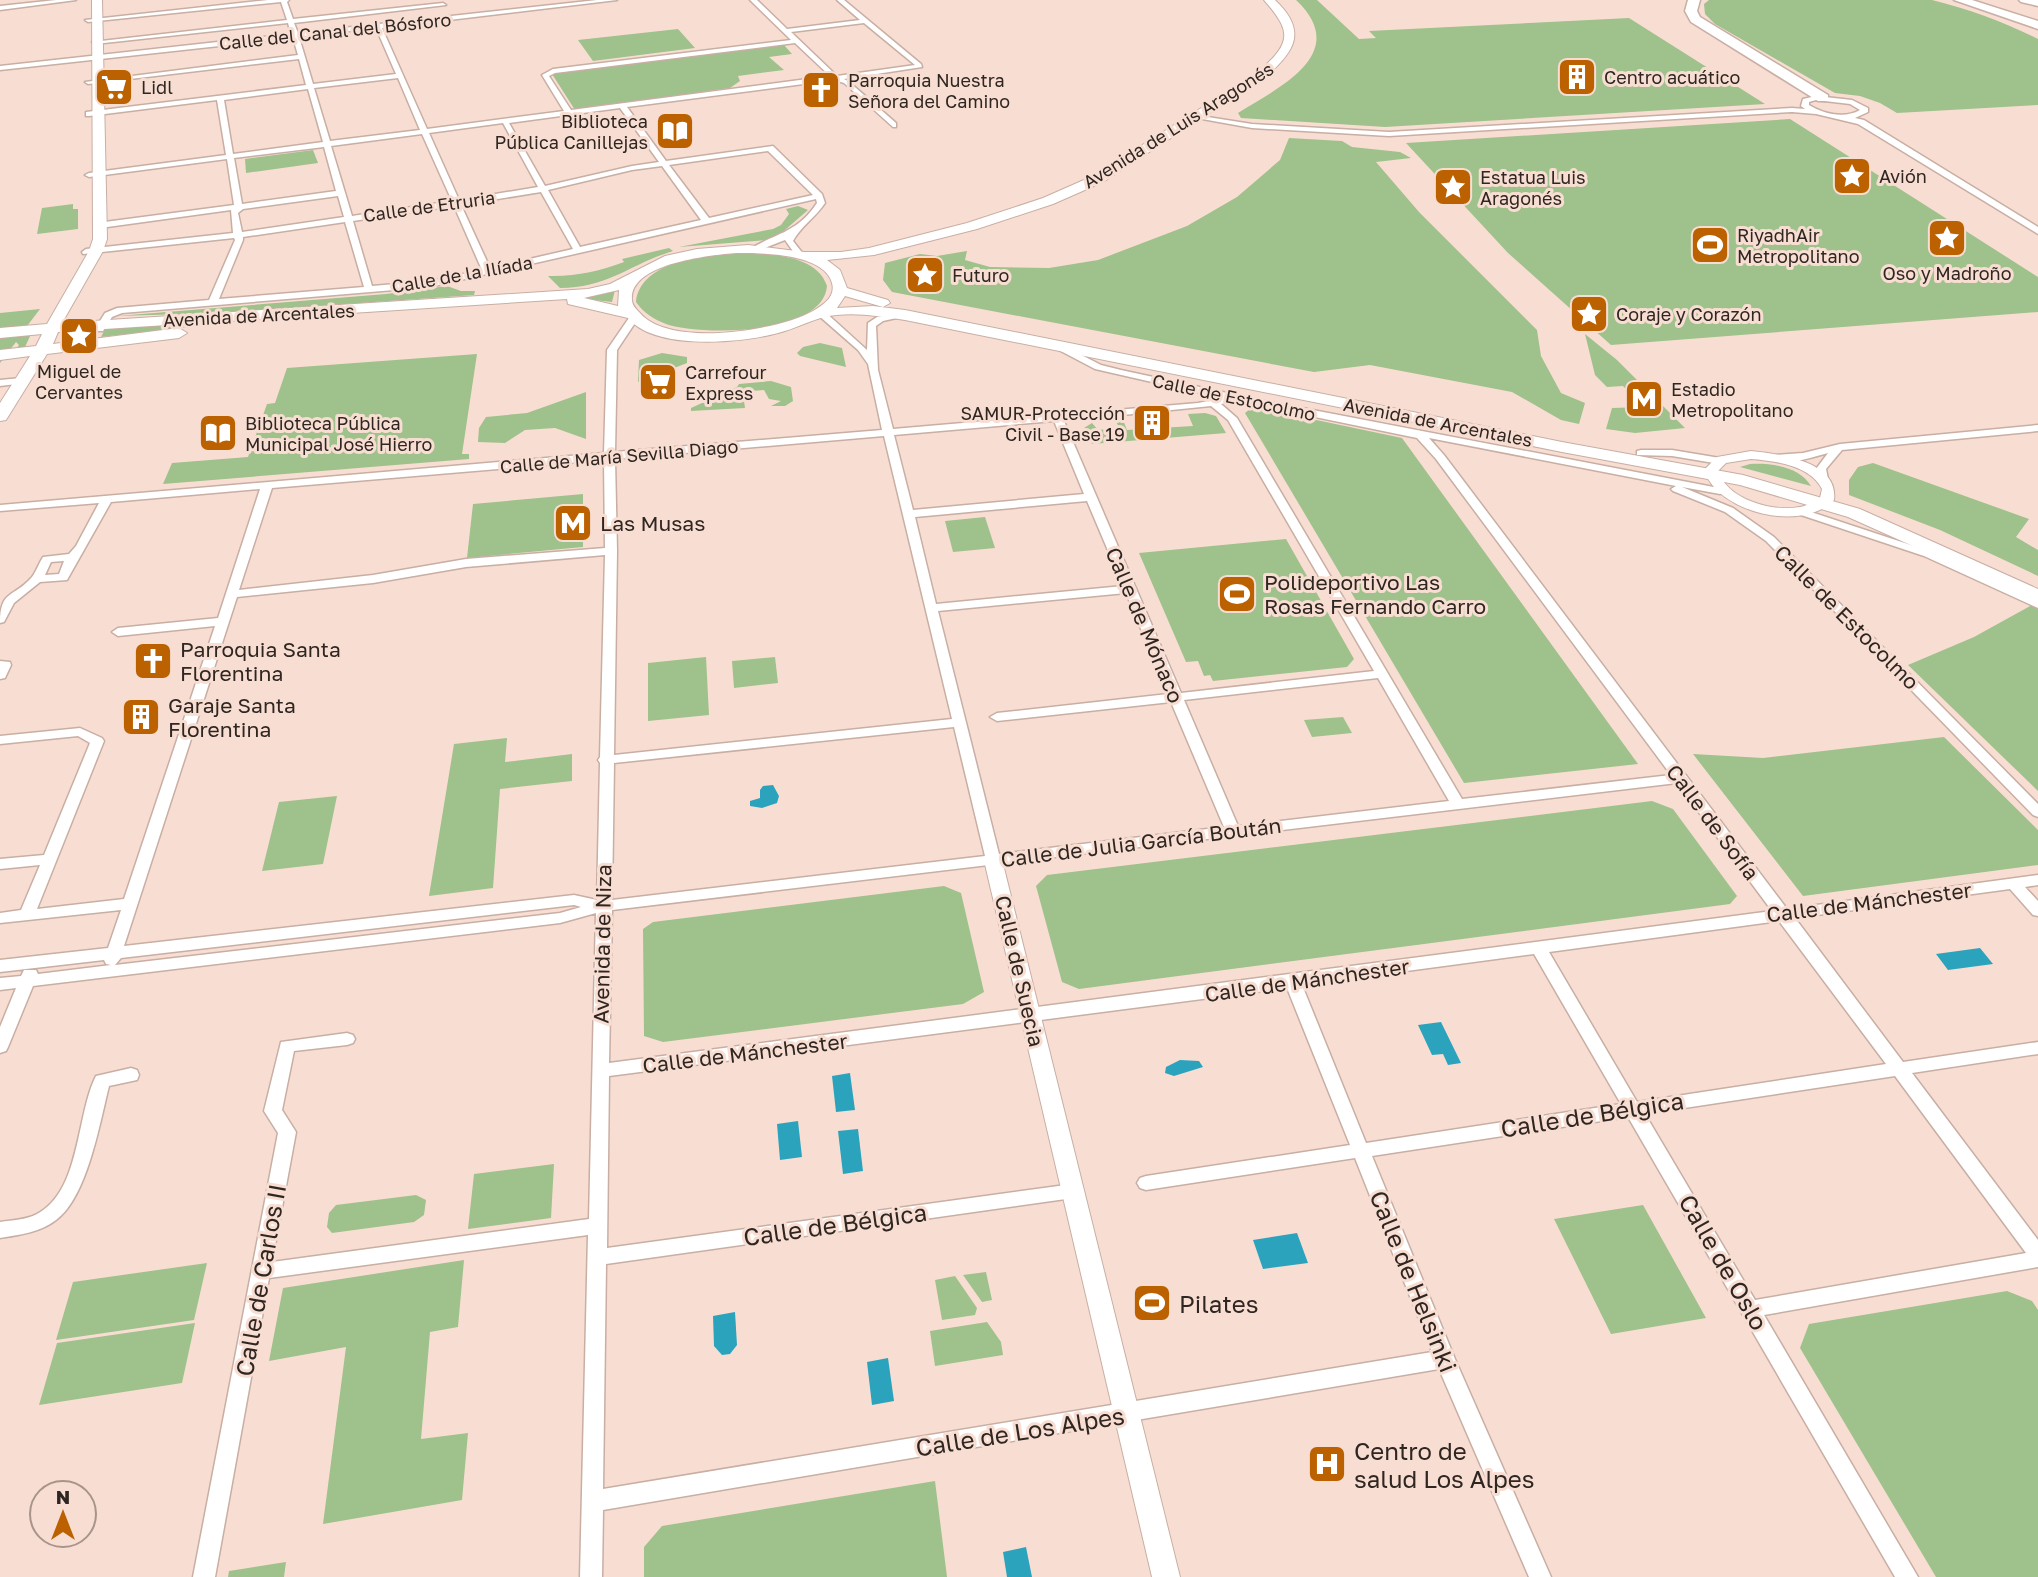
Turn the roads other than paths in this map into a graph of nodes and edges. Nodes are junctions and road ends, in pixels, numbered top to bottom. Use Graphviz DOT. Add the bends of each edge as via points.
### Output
graph roads {
  1 [pos="73,0"];
  2 [pos="88,0"];
  3 [pos="97,0"];
  4 [pos="284,0"];
  5 [pos="534,0"];
  6 [pos="614,0"];
  7 [pos="753,0"];
  8 [pos="839,0"];
  9 [pos="1269,0"];
  10 [pos="1279,0"];
  11 [pos="1694,0"];
  12 [pos="1950,0"];
  13 [pos="1960,0"];
  14 [pos="2025,0"];
  15 [pos="442,2"];
  16 [pos="2006,6"];
  17 [pos="2038,6"];
  18 [pos="0,8"];
  19 [pos="541,8"];
  20 [pos="450,19"];
  21 [pos="92,20"];
  22 [pos="290,21"];
  23 [pos="866,21"];
  24 [pos="2038,25"];
  25 [pos="378,26"];
  26 [pos="786,31"];
  27 [pos="382,35"];
  28 [pos="295,36"];
  29 [pos="326,41"];
  30 [pos="796,41"];
  31 [pos="95,42"];
  32 [pos="312,43"];
  33 [pos="294,45"];
  34 [pos="302,57"];
  35 [pos="96,62"];
  36 [pos="0,68"];
  37 [pos="399,76"];
  38 [pos="837,79"];
  39 [pos="93,82"];
  40 [pos="311,86"];
  41 [pos="220,97"];
  42 [pos="1823,98"];
  43 [pos="1805,106"];
  44 [pos="625,110"];
  45 [pos="1792,110"];
  46 [pos="1815,112"];
  47 [pos="94,113"];
  48 [pos="570,114"];
  49 [pos="1200,118"];
  50 [pos="1859,119"];
  51 [pos="522,121"];
  52 [pos="506,123"];
  53 [pos="893,125"];
  54 [pos="426,133"];
  55 [pos="328,145"];
  56 [pos="231,157"];
  57 [pos="664,163"];
  58 [pos="95,175"];
  59 [pos="542,189"];
  60 [pos="342,193"];
  61 [pos="819,196"];
  62 [pos="799,201"];
  63 [pos="457,203"];
  64 [pos="239,208"];
  65 [pos="818,208"];
  66 [pos="349,218"];
  67 [pos="707,222"];
  68 [pos="100,225"];
  69 [pos="2038,231"];
  70 [pos="793,232"];
  71 [pos="236,235"];
  72 [pos="754,248"];
  73 [pos="578,251"];
  74 [pos="91,252"];
  75 [pos="802,256"];
  76 [pos="487,272"];
  77 [pos="641,274"];
  78 [pos="839,283"];
  79 [pos="369,290"];
  80 [pos="212,304"];
  81 [pos="821,313"];
  82 [pos="905,315"];
  83 [pos="632,316"];
  84 [pos="96,326"];
  85 [pos="47,327"];
  86 [pos="0,332"];
  87 [pos="1057,345"];
  88 [pos="74,347"];
  89 [pos="36,351"];
  90 [pos="0,355"];
  91 [pos="873,365"];
  92 [pos="10,382"];
  93 [pos="0,398"];
  94 [pos="1214,398"];
  95 [pos="1237,398"];
  96 [pos="0,416"];
  97 [pos="1058,419"];
  98 [pos="2038,428"];
  99 [pos="887,433"];
  100 [pos="1418,433"];
  101 [pos="1483,445"];
  102 [pos="1840,447"];
  103 [pos="611,457"];
  104 [pos="1440,457"];
  105 [pos="1776,458"];
  106 [pos="1715,466"];
  107 [pos="1622,472"];
  108 [pos="267,486"];
  109 [pos="1720,491"];
  110 [pos="1825,493"];
  111 [pos="1091,498"];
  112 [pos="107,499"];
  113 [pos="0,508"];
  114 [pos="1799,511"];
  115 [pos="909,514"];
  116 [pos="611,551"];
  117 [pos="72,557"];
  118 [pos="37,579"];
  119 [pos="2038,585"];
  120 [pos="1130,589"];
  121 [pos="232,594"];
  122 [pos="2038,596"];
  123 [pos="2038,604"];
  124 [pos="931,608"];
  125 [pos="0,619"];
  126 [pos="223,621"];
  127 [pos="118,632"];
  128 [pos="0,665"];
  129 [pos="1382,674"];
  130 [pos="0,675"];
  131 [pos="1176,697"];
  132 [pos="997,717"];
  133 [pos="959,722"];
  134 [pos="0,740"];
  135 [pos="605,760"];
  136 [pos="1679,778"];
  137 [pos="1458,804"];
  138 [pos="2038,812"];
  139 [pos="1233,831"];
  140 [pos="50,859"];
  141 [pos="993,860"];
  142 [pos="0,864"];
  143 [pos="2038,880"];
  144 [pos="2014,884"];
  145 [pos="130,904"];
  146 [pos="603,906"];
  147 [pos="2038,911"];
  148 [pos="1782,913"];
  149 [pos="27,915"];
  150 [pos="0,918"];
  151 [pos="410,918"];
  152 [pos="407,936"];
  153 [pos="1539,949"];
  154 [pos="114,953"];
  155 [pos="35,962"];
  156 [pos="0,966"];
  157 [pos="108,972"];
  158 [pos="27,981"];
  159 [pos="1293,983"];
  160 [pos="0,984"];
  161 [pos="1031,1017"];
  162 [pos="347,1039"];
  163 [pos="0,1047"];
  164 [pos="2038,1048"];
  165 [pos="1899,1069"];
  166 [pos="600,1071"];
  167 [pos="131,1075"];
  168 [pos="1633,1108"];
  169 [pos="1360,1150"];
  170 [pos="1146,1182"];
  171 [pos="1073,1191"];
  172 [pos="597,1226"];
  173 [pos="0,1230"];
  174 [pos="2038,1254"];
  175 [pos="597,1257"];
  176 [pos="2038,1259"];
  177 [pos="263,1271"];
  178 [pos="1752,1309"];
  179 [pos="1445,1359"];
  180 [pos="1126,1413"];
  181 [pos="594,1501"];
  182 [pos="204,1577"];
  183 [pos="592,1577"];
  184 [pos="1166,1577"];
  185 [pos="1540,1577"];
  186 [pos="1907,1577"];
  1 -- 18 [label="street"];
  2 -- 21 [label="main road"];
  3 -- 21 [label="main road"];
  4 -- 21 [label="street"];
  4 -- 22 [label="street"];
  5 -- 19 [label="street"];
  6 -- 19 [label="street, Calle del Canal del Bósforo"];
  7 -- 26 [label="street"];
  8 -- 23 [label="street"];
  9 -- 49 [label="main road, Avenida de Luis Aragonés" via="1291,31 1284,54"];
  10 -- 49 [label="main road, Avenida de Luis Aragonés" via="1301,31 1299,47 1289,63"];
  11 -- 42 [label="highway" via="1691,11 1695,19"];
  12 -- 16 [label="highway"];
  13 -- 16 [label="highway"];
  14 -- 17 [label="highway"];
  15 -- 20 [label="street"];
  15 -- 22 [label="street"];
  16 -- 17 [label="highway"];
  16 -- 24 [label="highway"];
  19 -- 20 [label="street, Calle del Canal del Bósforo"];
  20 -- 25 [label="street, Calle del Canal del Bósforo"];
  21 -- 31 [label="main road"];
  21 -- 35 [label="main road"];
  22 -- 28 [label="street"];
  22 -- 31 [label="street"];
  23 -- 26 [label="street"];
  23 -- 38 [label="street" via="919,67"];
  25 -- 27 [label="street"];
  25 -- 28 [label="street, Calle del Canal del Bósforo"];
  26 -- 30 [label="street"];
  27 -- 29 [label="street"];
  27 -- 37 [label="street"];
  28 -- 33 [label="street"];
  28 -- 35 [label="street, Calle del Canal del Bósforo"];
  30 -- 38 [label="street"];
  30 -- 48 [label="street" via="545,75"];
  31 -- 35 [label="main road"];
  32 -- 33 [label="street"];
  33 -- 34 [label="street"];
  34 -- 39 [label="street"];
  34 -- 40 [label="street"];
  35 -- 36 [label="street, Calle del Canal del Bósforo"];
  35 -- 39 [label="main road"];
  37 -- 40 [label="street"];
  37 -- 54 [label="street"];
  38 -- 44 [label="street"];
  38 -- 53 [label="street"];
  39 -- 47 [label="main road"];
  40 -- 41 [label="street"];
  40 -- 55 [label="street"];
  41 -- 47 [label="street"];
  41 -- 56 [label="street"];
  42 -- 43 [label="street" via="1806,101"];
  42 -- 50 [label="street" via="1859,104 1865,110"];
  43 -- 45 [label="street"];
  43 -- 46 [label="street"];
  44 -- 48 [label="street"];
  44 -- 51 [label="street" via="547,123"];
  44 -- 57 [label="street"];
  45 -- 46 [label="street"];
  45 -- 49 [label="street" via="1389,134 1263,127"];
  46 -- 50 [label="street"];
  47 -- 58 [label="main road"];
  48 -- 51 [label="street"];
  49 -- 75 [label="main road, Avenida de Luis Aragonés" via="1098,179 1025,210 869,252"];
  49 -- 78 [label="main road, Avenida de Luis Aragonés" via="1108,181 1067,200 980,230 865,258 854,263"];
  50 -- 69 [label="street"];
  51 -- 52 [label="street"];
  52 -- 54 [label="street"];
  52 -- 59 [label="street"];
  54 -- 55 [label="street"];
  54 -- 63 [label="street"];
  55 -- 56 [label="street"];
  55 -- 60 [label="street"];
  56 -- 58 [label="street"];
  56 -- 64 [label="street"];
  57 -- 59 [label="street, Calle de Etruria"];
  57 -- 61 [label="street, Calle de Etruria" via="770,148"];
  57 -- 67 [label="street"];
  58 -- 68 [label="main road"];
  58 -- 74 [label="main road"];
  59 -- 63 [label="street, Calle de Etruria"];
  59 -- 73 [label="street"];
  60 -- 64 [label="street"];
  60 -- 66 [label="street"];
  61 -- 62 [label="street, Calle de la Ilíada"];
  61 -- 65 [label="street"];
  62 -- 65 [label="street"];
  62 -- 67 [label="street, Calle de la Ilíada"];
  63 -- 66 [label="street, Calle de Etruria"];
  63 -- 76 [label="street"];
  64 -- 68 [label="street"];
  64 -- 71 [label="street" via="234,212"];
  65 -- 70 [label="street"];
  66 -- 71 [label="street, Calle de Etruria"];
  66 -- 79 [label="street"];
  67 -- 73 [label="street, Calle de la Ilíada"];
  68 -- 74 [label="main road"];
  70 -- 72 [label="street"];
  70 -- 75 [label="street" via="789,241"];
  71 -- 74 [label="street, Calle de Etruria"];
  71 -- 80 [label="street" via="239,240"];
  72 -- 75 [label="main road"];
  72 -- 77 [label="main road" via="689,255"];
  73 -- 76 [label="street, Calle de la Ilíada"];
  74 -- 85 [label="main road"];
  75 -- 78 [label="main road" via="828,267"];
  76 -- 79 [label="street, Calle de la Ilíada"];
  77 -- 83 [label="main road" via="624,294"];
  77 -- 84 [label="main road, Avenida de Arcentales" via="588,293"];
  78 -- 81 [label="main road" via="834,302"];
  78 -- 106 [label="main road, Avenida de Arcentales" via="862,299 890,305"];
  79 -- 80 [label="street, Calle de la Ilíada"];
  80 -- 84 [label="street, Calle de la Ilíada" via="120,310"];
  81 -- 82 [label="main road, Avenida de Arcentales"];
  81 -- 83 [label="main road" via="780,330 720,337 666,331"];
  81 -- 91 [label="street, Calle de Suecia" via="861,348"];
  82 -- 87 [label="main road, Avenida de Arcentales"];
  82 -- 91 [label="street, Calle de Suecia" via="880,319 871,326"];
  83 -- 88 [label="main road, Avenida de Arcentales" via="592,303 568,301 214,327"];
  83 -- 103 [label="street, Avenida de Niza" via="612,350"];
  84 -- 85 [label="main road, Avenida de Arcentales"];
  84 -- 88 [label="main road, Avenida de Arcentales" via="95,338"];
  85 -- 86 [label="main road, Avenida de Arcentales"];
  85 -- 89 [label="main road"];
  87 -- 94 [label="street, Calle de Estocolmo" via="1112,371"];
  87 -- 106 [label="main road, Avenida de Arcentales" via="1562,447"];
  88 -- 89 [label="main road, Avenida de Arcentales"];
  89 -- 90 [label="main road, Avenida de Arcentales"];
  89 -- 92 [label="main road"];
  91 -- 99 [label="street, Calle de Suecia"];
  92 -- 93 [label="main road"];
  92 -- 96 [label="main road"];
  94 -- 95 [label="street, Calle de María Sevilla Diago"];
  94 -- 97 [label="street, Calle de María Sevilla Diago"];
  94 -- 129 [label="street" via="1232,418"];
  95 -- 100 [label="street, Calle de Estocolmo"];
  97 -- 99 [label="street, Calle de María Sevilla Diago"];
  97 -- 111 [label="street, Calle de Mónaco"];
  98 -- 102 [label="street"];
  99 -- 103 [label="street, Calle de María Sevilla Diago"];
  99 -- 115 [label="street, Calle de Suecia"];
  100 -- 101 [label="street, Calle de Estocolmo"];
  100 -- 104 [label="street, Calle de Sofía"];
  101 -- 104 [label="street" via="1444,445"];
  101 -- 107 [label="street, Calle de Estocolmo"];
  102 -- 105 [label="street"];
  102 -- 110 [label="street" via="1821,469"];
  103 -- 108 [label="street, Calle de María Sevilla Diago"];
  103 -- 116 [label="street, Avenida de Niza"];
  104 -- 136 [label="street, Calle de Sofía"];
  105 -- 106 [label="street" via="1742,456"];
  105 -- 110 [label="street" via="1803,466"];
  106 -- 109 [label="street" via="1712,481"];
  106 -- 110 [label="main road, Avenida de Arcentales"];
  107 -- 109 [label="street, Calle de Estocolmo"];
  107 -- 138 [label="street, Calle de Estocolmo" via="1730,510 1770,540"];
  108 -- 112 [label="street, Calle de María Sevilla Diago"];
  108 -- 121 [label="street"];
  109 -- 114 [label="street" via="1755,507"];
  110 -- 114 [label="street"];
  110 -- 119 [label="main road, Avenida de Arcentales"];
  110 -- 122 [label="main road, Avenida de Arcentales"];
  111 -- 115 [label="street"];
  111 -- 120 [label="street, Calle de Mónaco"];
  112 -- 113 [label="street, Calle de María Sevilla Diago"];
  112 -- 117 [label="street"];
  114 -- 123 [label="street" via="1928,554"];
  115 -- 124 [label="street, Calle de Suecia"];
  116 -- 121 [label="street" via="466,563 373,579"];
  116 -- 135 [label="street, Avenida de Niza"];
  117 -- 118 [label="street" via="47,559"];
  117 -- 118 [label="street" via="63,577"];
  118 -- 125 [label="street" via="9,601"];
  120 -- 124 [label="street"];
  120 -- 131 [label="street, Calle de Mónaco"];
  121 -- 126 [label="street"];
  124 -- 133 [label="street, Calle de Suecia"];
  126 -- 127 [label="street"];
  126 -- 145 [label="street"];
  128 -- 130 [label="street" via="5,665"];
  129 -- 131 [label="street"];
  129 -- 137 [label="street"];
  131 -- 132 [label="street"];
  131 -- 139 [label="street, Calle de Mónaco"];
  133 -- 135 [label="street"];
  133 -- 141 [label="street, Calle de Suecia"];
  134 -- 140 [label="street" via="80,732 97,741"];
  135 -- 146 [label="street, Avenida de Niza"];
  136 -- 137 [label="street, Calle de Julia García Boután"];
  136 -- 148 [label="street, Calle de Sofía"];
  137 -- 139 [label="street, Calle de Julia García Boután"];
  139 -- 141 [label="street, Calle de Julia García Boután"];
  140 -- 142 [label="street"];
  140 -- 149 [label="street"];
  141 -- 146 [label="street, Calle de Julia García Boután"];
  141 -- 161 [label="street, Calle de Suecia"];
  143 -- 144 [label="street"];
  144 -- 147 [label="street"];
  144 -- 148 [label="street, Calle de Mánchester"];
  145 -- 149 [label="street"];
  145 -- 154 [label="street"];
  146 -- 151 [label="street, Calle de Julia García Boután" via="574,900"];
  146 -- 152 [label="street, Calle de Julia García Boután" via="573,916"];
  146 -- 166 [label="street, Avenida de Niza"];
  148 -- 153 [label="street, Calle de Mánchester"];
  148 -- 165 [label="street, Calle de Sofía"];
  149 -- 150 [label="street"];
  151 -- 152 [label="street"];
  151 -- 154 [label="street, Calle de Julia García Boután"];
  152 -- 157 [label="street, Calle de Julia García Boután"];
  153 -- 159 [label="street, Calle de Mánchester"];
  153 -- 168 [label="street, Calle de Oslo"];
  154 -- 155 [label="street, Calle de Julia García Boután"];
  154 -- 157 [label="street"];
  155 -- 156 [label="street, Calle de Julia García Boután"];
  155 -- 158 [label="street"];
  157 -- 158 [label="street, Calle de Julia García Boután"];
  158 -- 160 [label="street, Calle de Julia García Boután"];
  158 -- 163 [label="street"];
  159 -- 161 [label="street, Calle de Mánchester"];
  159 -- 169 [label="street, Calle de Helsinki"];
  161 -- 166 [label="street, Calle de Mánchester"];
  161 -- 171 [label="street, Calle de Suecia"];
  162 -- 177 [label="street, Calle de Carlos II" via="288,1046 273,1111 287,1132"];
  164 -- 165 [label="street, Calle de Bélgica"];
  165 -- 168 [label="street, Calle de Bélgica"];
  165 -- 174 [label="street, Calle de Sofía"];
  166 -- 172 [label="street, Avenida de Niza"];
  167 -- 173 [label="street" via="102,1081 69,1194 54,1212 29,1226"];
  168 -- 169 [label="street, Calle de Bélgica"];
  168 -- 178 [label="street, Calle de Oslo"];
  169 -- 170 [label="street, Calle de Bélgica"];
  169 -- 179 [label="street, Calle de Helsinki"];
  171 -- 175 [label="street, Calle de Bélgica"];
  171 -- 180 [label="street, Calle de Suecia"];
  172 -- 175 [label="street, Avenida de Niza"];
  172 -- 177 [label="street"];
  175 -- 181 [label="street, Avenida de Niza"];
  176 -- 178 [label="street"];
  177 -- 182 [label="street, Calle de Carlos II"];
  178 -- 186 [label="street, Calle de Oslo"];
  179 -- 180 [label="street, Calle de Los Alpes"];
  179 -- 185 [label="street, Calle de Helsinki"];
  180 -- 181 [label="street, Calle de Los Alpes"];
  180 -- 184 [label="street, Calle de Suecia"];
  181 -- 183 [label="street, Avenida de Niza"];
}
